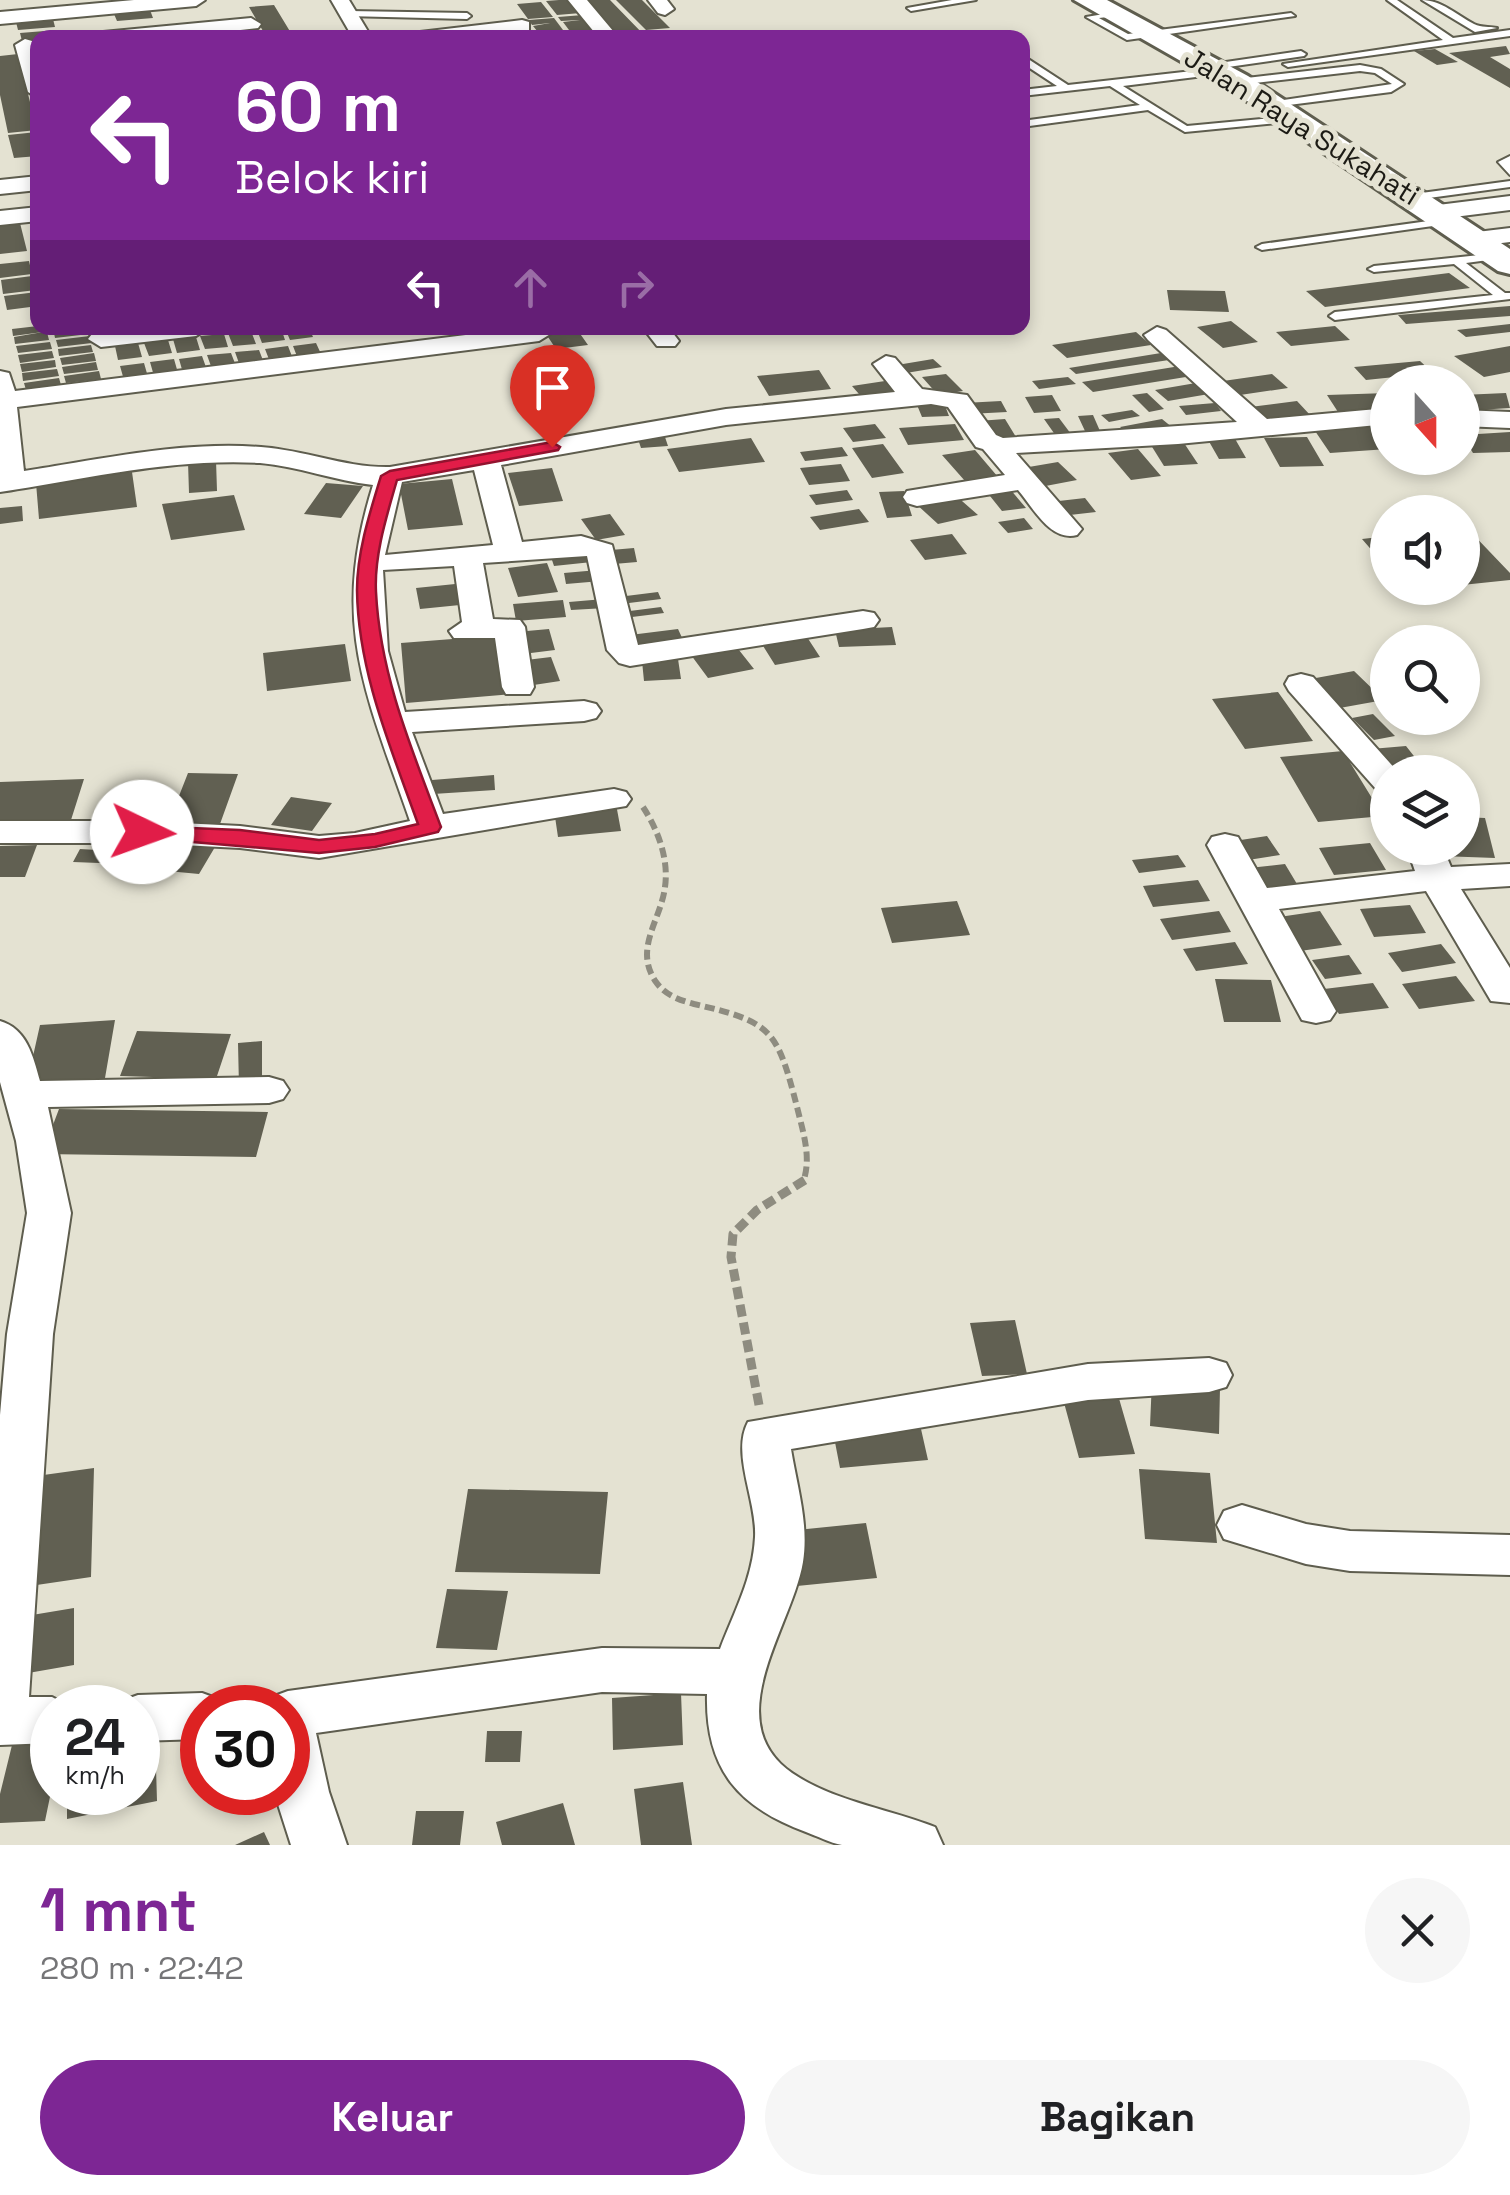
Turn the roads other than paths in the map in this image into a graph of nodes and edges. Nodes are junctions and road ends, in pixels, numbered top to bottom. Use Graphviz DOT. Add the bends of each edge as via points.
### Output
graph roads {
  1 [pos="196,0"];
  2 [pos="238,0"];
  3 [pos="577,0"];
  4 [pos="972,0"];
  5 [pos="1391,0"];
  6 [pos="1426,0"];
  7 [pos="506,3"];
  8 [pos="344,7"];
  9 [pos="1100,7"];
  10 [pos="911,8"];
  11 [pos="467,16"];
  12 [pos="1290,16"];
  13 [pos="0,18"];
  14 [pos="1510,26"];
  15 [pos="253,30"];
  16 [pos="358,30"];
  17 [pos="525,30"];
  18 [pos="603,30"];
  19 [pos="1478,30"];
  20 [pos="1151,34"];
  21 [pos="1510,34"];
  22 [pos="1447,37"];
  23 [pos="30,44"];
  24 [pos="0,47"];
  25 [pos="1030,63"];
  26 [pos="1041,70"];
  27 [pos="1030,71"];
  28 [pos="1224,74"];
  29 [pos="1114,84"];
  30 [pos="1066,88"];
  31 [pos="1030,92"];
  32 [pos="1148,106"];
  33 [pos="1283,112"];
  34 [pos="1030,123"];
  35 [pos="1510,159"];
  36 [pos="1510,172"];
  37 [pos="30,184"];
  38 [pos="1510,184"];
  39 [pos="0,187"];
  40 [pos="1510,203"];
  41 [pos="1434,210"];
  42 [pos="30,215"];
  43 [pos="0,218"];
  44 [pos="1262,247"];
  45 [pos="1491,251"];
  46 [pos="1374,269"];
  47 [pos="1507,297"];
  48 [pos="1335,316"];
  49 [pos="99,335"];
  50 [pos="1157,336"];
  51 [pos="542,339"];
  52 [pos="886,364"];
  53 [pos="110,386"];
  54 [pos="2,389"];
  55 [pos="914,398"];
  56 [pos="1370,418"];
  57 [pos="1480,419"];
  58 [pos="1510,420"];
  59 [pos="1260,428"];
  60 [pos="3,430"];
  61 [pos="994,445"];
  62 [pos="485,458"];
  63 [pos="390,476"];
  64 [pos="1024,481"];
  65 [pos="5,482"];
  66 [pos="917,497"];
  67 [pos="1067,530"];
  68 [pos="510,552"];
  69 [pos="467,556"];
  70 [pos="389,563"];
  71 [pos="863,620"];
  72 [pos="1301,684"];
  73 [pos="518,687"];
  74 [pos="584,711"];
  75 [pos="394,723"];
  76 [pos="1370,762"];
  77 [pos="614,799"];
  78 [pos="430,827"];
  79 [pos="0,832"];
  80 [pos="1225,845"];
  81 [pos="1422,865"];
  82 [pos="1432,865"];
  83 [pos="1444,865"];
  84 [pos="1507,875"];
  85 [pos="1258,900"];
  86 [pos="1506,992"];
  87 [pos="1316,1011"];
  88 [pos="0,1034"];
  89 [pos="269,1090"];
  90 [pos="24,1095"];
  91 [pos="1209,1375"];
  92 [pos="1242,1525"];
  93 [pos="1510,1555"];
  94 [pos="735,1672"];
  95 [pos="310,1711"];
  96 [pos="30,1720"];
  97 [pos="0,1721"];
  98 [pos="309,1815"];
  99 [pos="907,1841"];
  100 [pos="319,1845"];
  1 -- 13 [label="street"];
  2 -- 15 [label="street"];
  3 -- 18 [label="street"];
  4 -- 10 [label="lane"];
  5 -- 22 [label="lane"];
  6 -- 19 [label="lane"];
  7 -- 17 [label="street"];
  8 -- 11 [label="lane"];
  8 -- 16 [label="street"];
  9 -- 20 [label="main road, Jalan Raya Sukahati"];
  12 -- 20 [label="lane"];
  14 -- 19 [label="lane"];
  19 -- 22 [label="lane"];
  20 -- 28 [label="main road, Jalan Raya Sukahati"];
  21 -- 22 [label="lane"];
  22 -- 28 [label="lane"];
  23 -- 24 [label="street"];
  25 -- 26 [label="lane"];
  26 -- 27 [label="lane"];
  26 -- 30 [label="lane"];
  28 -- 29 [label="lane"];
  28 -- 33 [label="main road, Jalan Raya Sukahati"];
  28 -- 33 [label="lane" via="1360,68 1398,84"];
  29 -- 30 [label="lane"];
  29 -- 32 [label="lane"];
  30 -- 31 [label="lane"];
  32 -- 33 [label="lane" via="1185,129"];
  32 -- 34 [label="lane"];
  33 -- 41 [label="main road, Jalan Raya Sukahati"];
  35 -- 36 [label="lane" via="1502,162"];
  37 -- 39 [label="street"];
  38 -- 41 [label="lane"];
  40 -- 41 [label="street"];
  41 -- 44 [label="lane"];
  41 -- 45 [label="main road, Jalan Raya Sukahati"];
  42 -- 43 [label="street"];
  45 -- 46 [label="lane"];
  45 -- 47 [label="lane"];
  47 -- 48 [label="lane"];
  49 -- 53 [label="street"];
  50 -- 59 [label="street"];
  51 -- 53 [label="street" via="327,349"];
  52 -- 55 [label="street"];
  53 -- 54 [label="street"];
  54 -- 60 [label="street"];
  55 -- 61 [label="street" via="957,401"];
  55 -- 62 [label="street" via="726,417"];
  56 -- 59 [label="street"];
  57 -- 58 [label="street"];
  59 -- 61 [label="street"];
  60 -- 65 [label="street"];
  61 -- 64 [label="street"];
  62 -- 63 [label="street"];
  62 -- 68 [label="street"];
  63 -- 65 [label="street" via="363,478 288,459 230,455"];
  63 -- 75 [label="street" via="366,590 381,693"];
  64 -- 66 [label="street"];
  64 -- 67 [label="street"];
  68 -- 69 [label="street"];
  68 -- 71 [label="street" via="581,545 601,551 623,650 630,656"];
  69 -- 70 [label="street"];
  69 -- 73 [label="street" via="472,630 509,628"];
  72 -- 76 [label="street"];
  74 -- 75 [label="street"];
  75 -- 78 [label="street"];
  77 -- 78 [label="street"];
  78 -- 79 [label="street" via="319,846 162,833"];
  80 -- 85 [label="street"];
  81 -- 85 [label="street"];
  82 -- 86 [label="street"];
  83 -- 84 [label="street"];
  85 -- 87 [label="street"];
  88 -- 90 [label="street"];
  89 -- 90 [label="street"];
  90 -- 97 [label="street" via="49,1212 30,1334"];
  91 -- 94 [label="street" via="1088,1382 765,1436 780,1536 769,1592"];
  92 -- 93 [label="street" via="1350,1551"];
  94 -- 95 [label="street" via="602,1670"];
  94 -- 99 [label="street" via="733,1730 759,1780 832,1816"];
  96 -- 97 [label="street"];
  98 -- 100 [label="street"];
}
